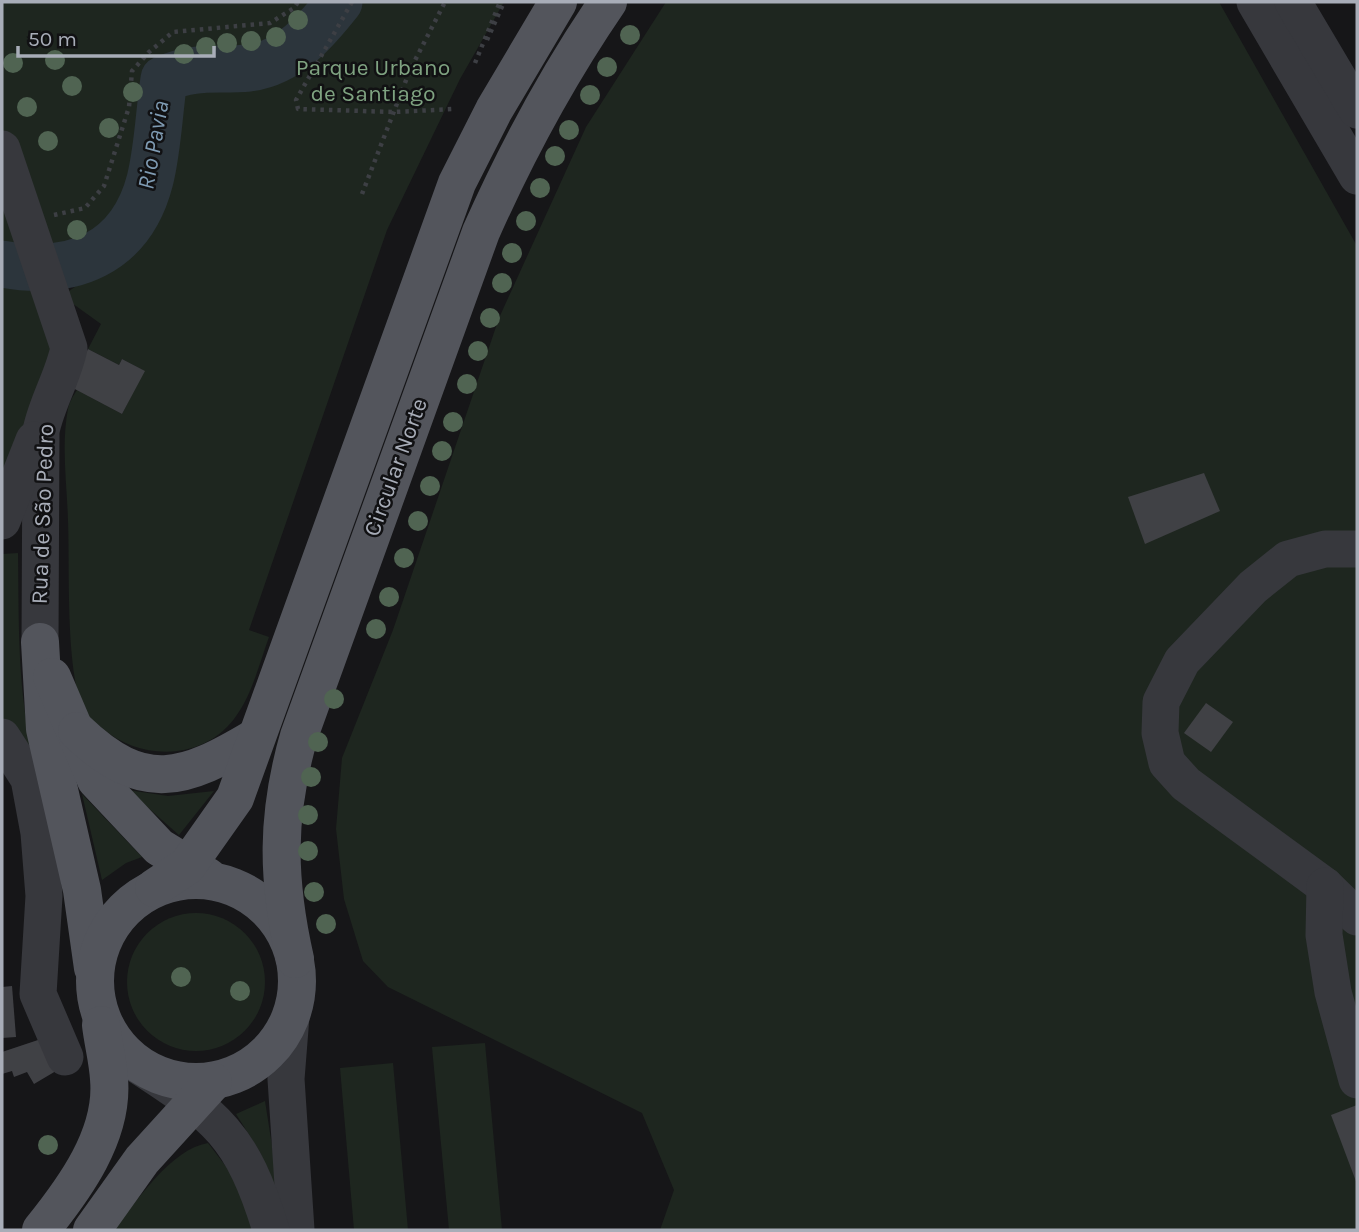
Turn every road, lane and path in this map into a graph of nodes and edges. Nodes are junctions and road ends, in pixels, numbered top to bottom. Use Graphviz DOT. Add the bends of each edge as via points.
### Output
graph roads {
  1 [pos="298,2"];
  2 [pos="352,2"];
  3 [pos="445,2"];
  4 [pos="502,2"];
  5 [pos="558,2"];
  6 [pos="608,2"];
  7 [pos="1255,2"];
  8 [pos="1293,2"];
  9 [pos="487,40"];
  10 [pos="475,63"];
  11 [pos="453,109"];
  12 [pos="1357,110"];
  13 [pos="394,112"];
  14 [pos="2,149"];
  15 [pos="1357,176"];
  16 [pos="362,194"];
  17 [pos="39,234"];
  18 [pos="46,410"];
  19 [pos="2,521"];
  20 [pos="2,529"];
  21 [pos="40,547"];
  22 [pos="1357,549"];
  23 [pos="40,642"];
  24 [pos="73,727"];
  25 [pos="2,737"];
  26 [pos="256,737"];
  27 [pos="202,874"];
  28 [pos="1325,886"];
  29 [pos="1357,917"];
  30 [pos="295,959"];
  31 [pos="96,996"];
  32 [pos="291,1016"];
  33 [pos="65,1057"];
  34 [pos="1357,1080"];
  35 [pos="203,1092"];
  36 [pos="41,1230"];
  37 [pos="92,1230"];
  38 [pos="271,1230"];
  39 [pos="296,1230"];
  1 -- 17 [label="path" via="270,23 173,32 149,52 132,71 130,107 104,186 85,208"];
  2 -- 13 [label="path" via="296,100 298,109"];
  3 -- 13 [label="path"];
  4 -- 9 [label="path"];
  4 -- 10 [label="path"];
  5 -- 26 [label="main road, Circular Norte" via="457,183"];
  6 -- 30 [label="main road, Circular Norte" via="543,105 481,232 299,736 286,780 280,868"];
  7 -- 15 [label="street"];
  8 -- 12 [label="street"];
  11 -- 13 [label="path"];
  13 -- 16 [label="path"];
  14 -- 17 [label="street, Rua de São Pedro"];
  17 -- 18 [label="street, Rua de São Pedro" via="52,299 69,348"];
  18 -- 19 [label="street"];
  18 -- 21 [label="street, Rua de São Pedro" via="41,431"];
  20 -- 21 [label="street" via="10,523 27,527"];
  21 -- 23 [label="street, Rua de São Pedro"];
  22 -- 28 [label="street" via="1325,549 1288,559 1252,587 1182,661 1161,702 1160,733 1167,763 1186,784"];
  23 -- 24 [label="main road"];
  23 -- 31 [label="main road" via="45,729 82,890"];
  24 -- 26 [label="main road" via="121,765 152,773 177,774 207,766"];
  24 -- 27 [label="main road" via="85,760 113,802 159,847"];
  25 -- 33 [label="street" via="29,779 44,896 38,994"];
  26 -- 27 [label="main road, Circular Norte"];
  27 -- 30 [label="main road" via="244,891 267,908 285,932"];
  27 -- 31 [label="main road, Circular Norte" via="154,888 132,902 110,926 98,954"];
  28 -- 29 [label="street"];
  28 -- 34 [label="street" via="1324,935 1333,992"];
  30 -- 32 [label="main road" via="297,990"];
  31 -- 35 [label="main road" via="111,1039 136,1064"];
  31 -- 36 [label="main road" via="109,1081 103,1124 82,1171"];
  32 -- 35 [label="main road" via="264,1057"];
  32 -- 39 [label="street" via="286,1079"];
  35 -- 37 [label="main road" via="142,1160"];
  35 -- 38 [label="street" via="244,1159"];
}
